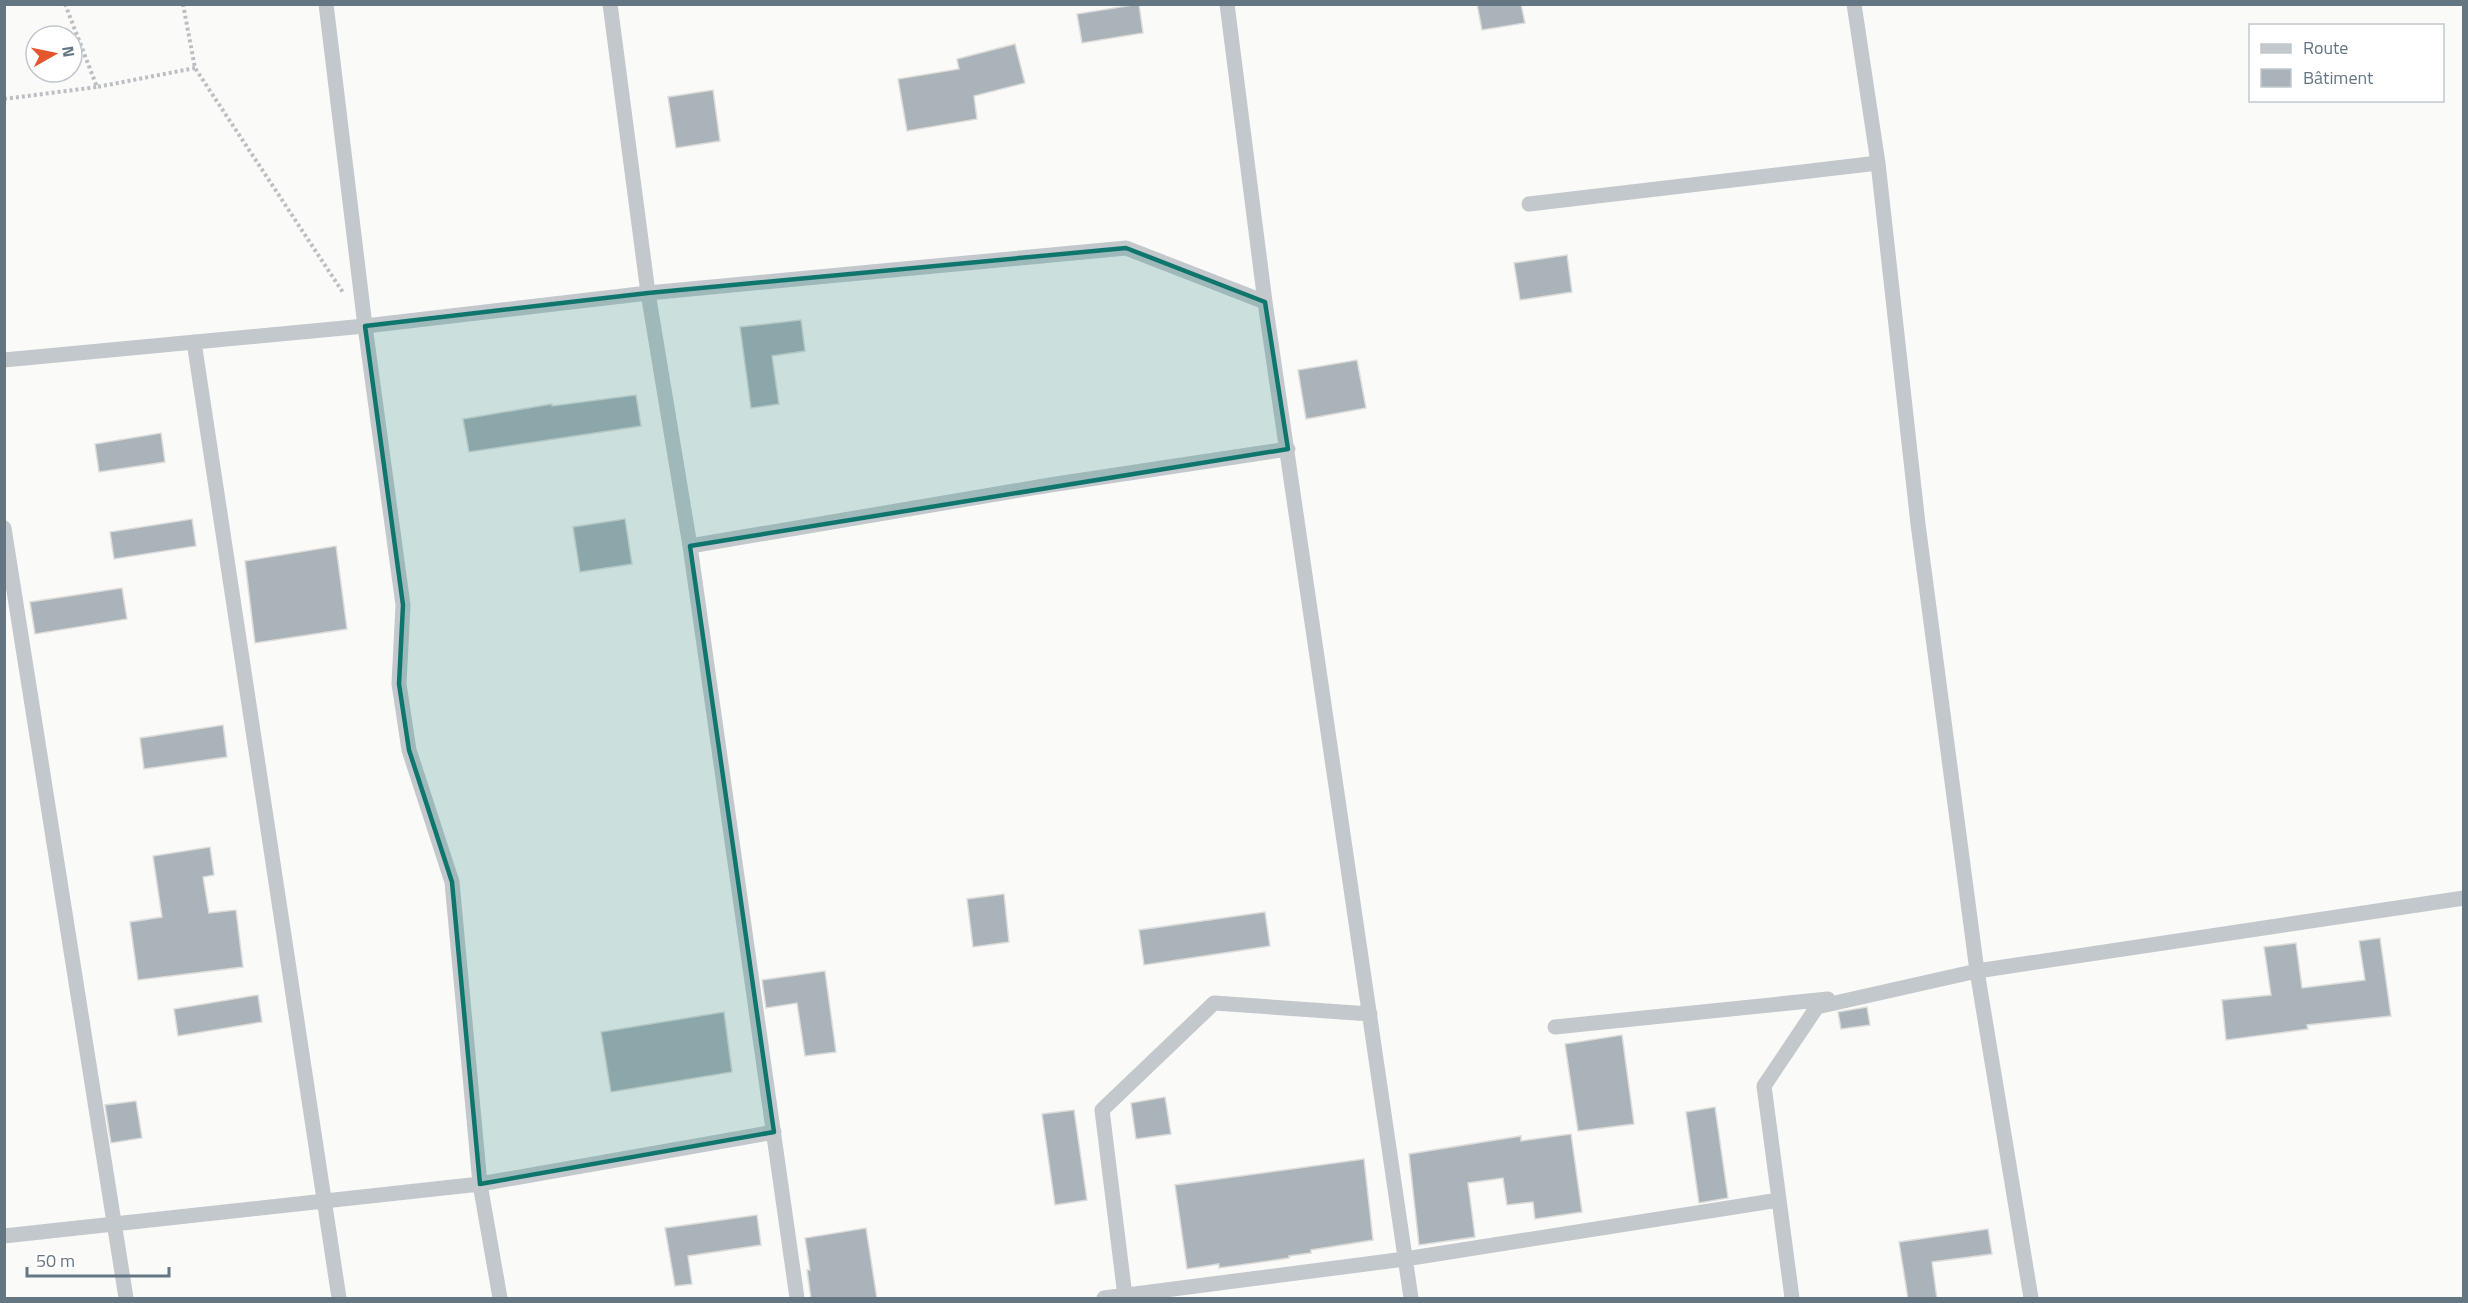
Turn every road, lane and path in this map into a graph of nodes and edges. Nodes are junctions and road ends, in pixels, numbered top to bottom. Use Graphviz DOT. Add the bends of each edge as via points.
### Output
graph roads {
  1 [pos="65,4"];
  2 [pos="183,4"];
  3 [pos="326,4"];
  4 [pos="610,4"];
  5 [pos="1227,4"];
  6 [pos="1854,4"];
  7 [pos="195,68"];
  8 [pos="97,87"];
  9 [pos="4,99"];
  10 [pos="1878,163"];
  11 [pos="1529,204"];
  12 [pos="648,293"];
  13 [pos="345,296"];
  14 [pos="1265,302"];
  15 [pos="364,326"];
  16 [pos="194,342"];
  17 [pos="4,360"];
  18 [pos="1288,449"];
  19 [pos="4,528"];
  20 [pos="690,546"];
  21 [pos="2463,898"];
  22 [pos="1977,971"];
  23 [pos="1864,996"];
  24 [pos="1370,1014"];
  25 [pos="1555,1027"];
  26 [pos="774,1132"];
  27 [pos="480,1184"];
  28 [pos="1779,1200"];
  29 [pos="326,1202"];
  30 [pos="115,1226"];
  31 [pos="4,1236"];
  32 [pos="1405,1259"];
  33 [pos="1125,1296"];
  34 [pos="126,1299"];
  35 [pos="339,1299"];
  36 [pos="500,1299"];
  37 [pos="797,1299"];
  38 [pos="1104,1299"];
  39 [pos="1411,1299"];
  40 [pos="1792,1299"];
  41 [pos="2031,1299"];
  1 -- 8 [label="path"];
  2 -- 7 [label="path"];
  3 -- 15 [label="street"];
  4 -- 12 [label="street"];
  5 -- 14 [label="street"];
  6 -- 10 [label="street"];
  7 -- 8 [label="path"];
  7 -- 13 [label="path"];
  8 -- 9 [label="path"];
  10 -- 11 [label="street"];
  10 -- 22 [label="street" via="1918,524"];
  12 -- 14 [label="street" via="1126,248"];
  12 -- 15 [label="street"];
  12 -- 20 [label="street"];
  14 -- 18 [label="street"];
  15 -- 16 [label="street"];
  15 -- 27 [label="street" via="403,605 399,684 409,750 452,882"];
  16 -- 17 [label="street"];
  16 -- 29 [label="street"];
  18 -- 20 [label="street"];
  18 -- 24 [label="street"];
  19 -- 30 [label="street"];
  20 -- 26 [label="street"];
  21 -- 22 [label="street"];
  22 -- 23 [label="street"];
  22 -- 41 [label="street"];
  23 -- 25 [label="street"];
  23 -- 28 [label="street" via="1817,1007 1764,1086"];
  24 -- 32 [label="street"];
  24 -- 33 [label="street" via="1214,1003 1102,1110"];
  26 -- 27 [label="street"];
  26 -- 37 [label="street"];
  27 -- 29 [label="street"];
  27 -- 36 [label="street"];
  28 -- 32 [label="street"];
  28 -- 40 [label="street"];
  29 -- 30 [label="street"];
  29 -- 35 [label="street"];
  30 -- 31 [label="street"];
  30 -- 34 [label="street"];
  32 -- 33 [label="street"];
  32 -- 39 [label="street"];
  33 -- 38 [label="street"];
}
